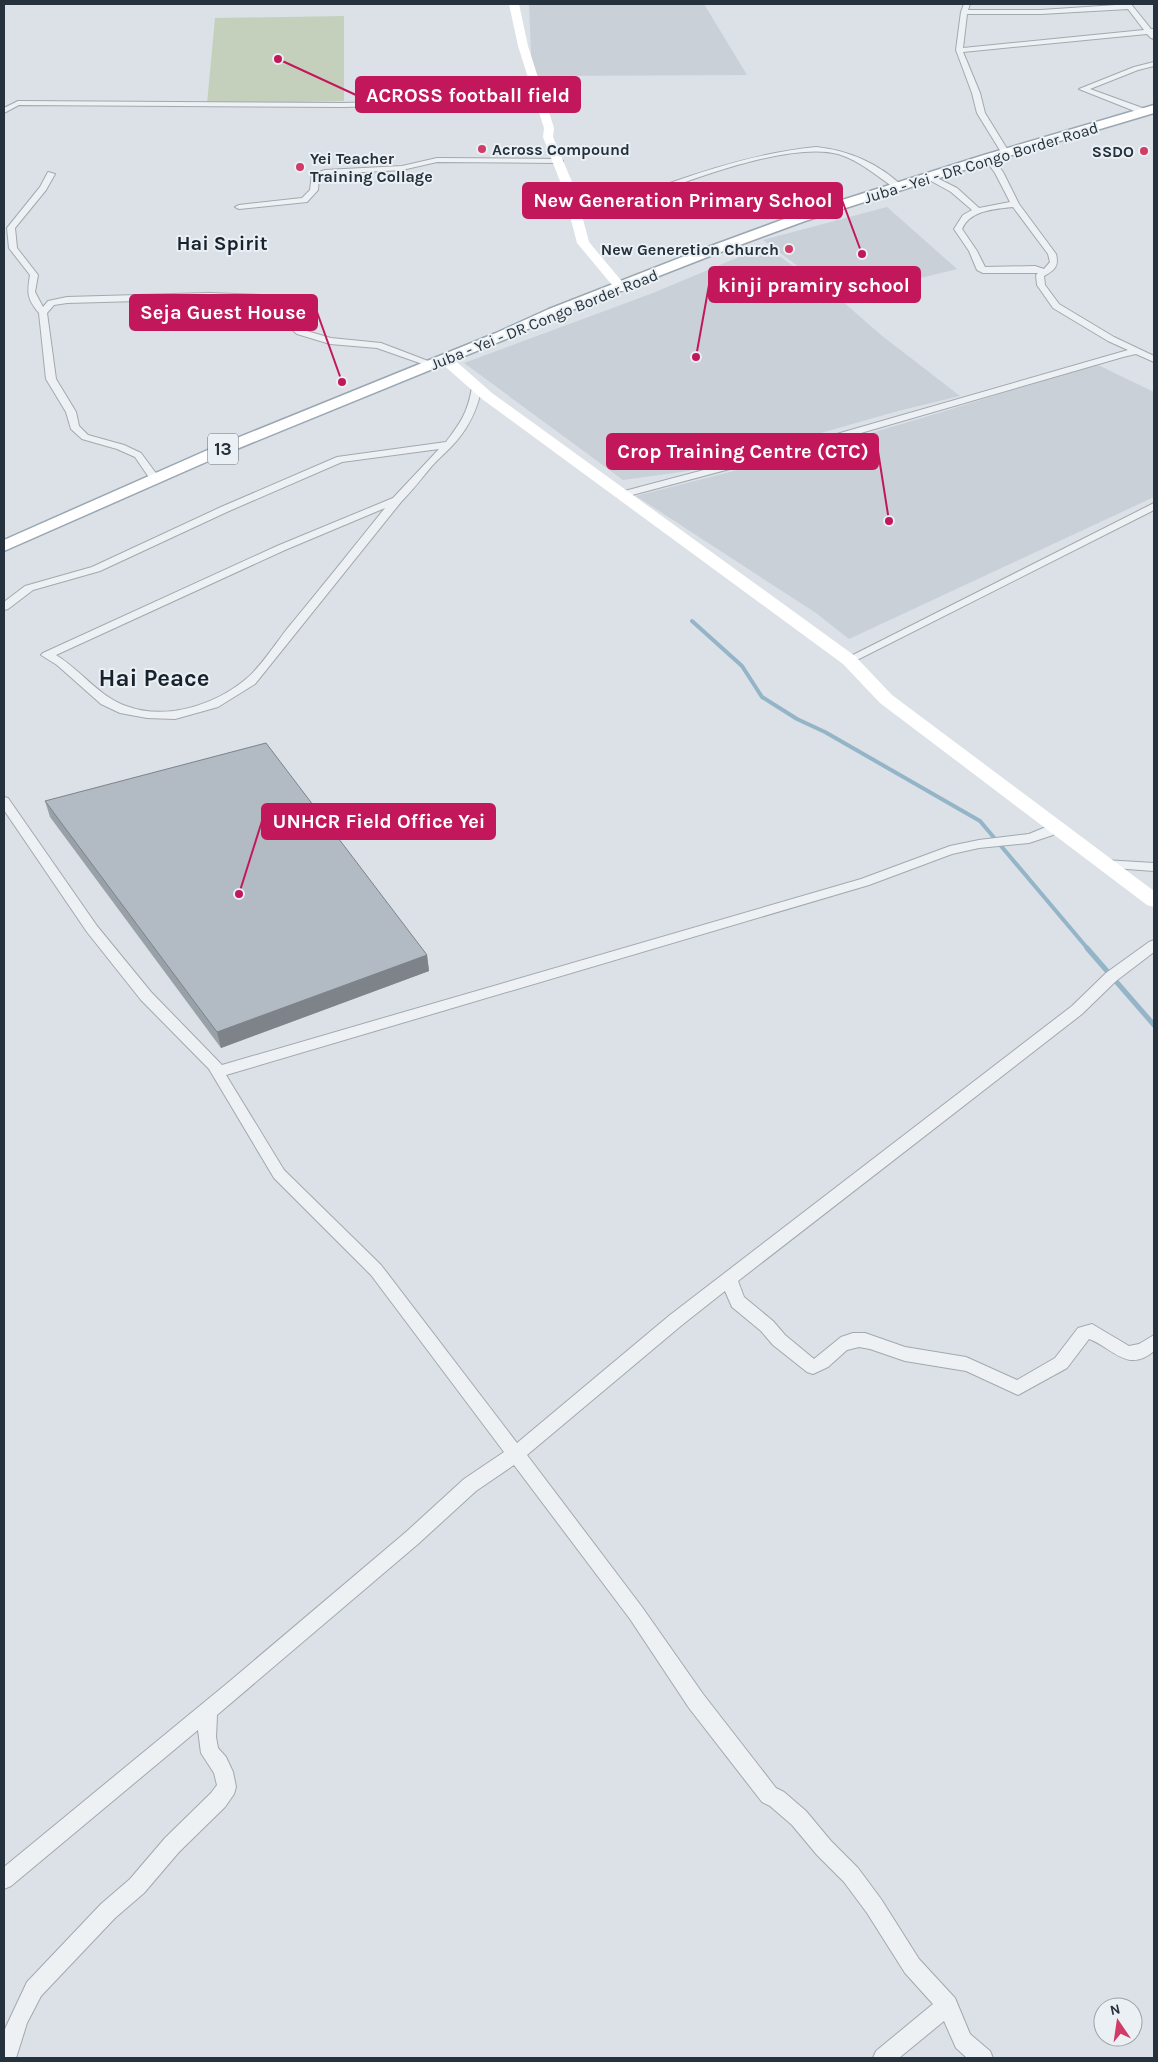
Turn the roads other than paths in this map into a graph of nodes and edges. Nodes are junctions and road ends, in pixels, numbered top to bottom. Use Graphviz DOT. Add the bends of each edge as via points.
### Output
graph roads {
  1 [pos="514,4"];
  2 [pos="968,4"];
  3 [pos="1129,5"];
  4 [pos="964,12"];
  5 [pos="1151,31"];
  6 [pos="1154,38"];
  7 [pos="959,50"];
  8 [pos="1154,64"];
  9 [pos="539,100"];
  10 [pos="1149,111"];
  11 [pos="4,112"];
  12 [pos="1005,152"];
  13 [pos="988,158"];
  14 [pos="559,161"];
  15 [pos="51,174"];
  16 [pos="928,177"];
  17 [pos="899,187"];
  18 [pos="632,199"];
  19 [pos="1015,204"];
  20 [pos="239,207"];
  21 [pos="978,211"];
  22 [pos="1045,272"];
  23 [pos="621,288"];
  24 [pos="42,313"];
  25 [pos="1137,351"];
  26 [pos="1154,359"];
  27 [pos="438,362"];
  28 [pos="477,387"];
  29 [pos="449,444"];
  30 [pos="158,478"];
  31 [pos="622,495"];
  32 [pos="397,500"];
  33 [pos="1154,506"];
  34 [pos="4,546"];
  35 [pos="4,607"];
  36 [pos="849,660"];
  37 [pos="4,801"];
  38 [pos="1058,827"];
  39 [pos="1104,864"];
  40 [pos="1154,867"];
  41 [pos="1154,900"];
  42 [pos="1154,945"];
  43 [pos="217,1072"];
  44 [pos="730,1278"];
  45 [pos="1154,1342"];
  46 [pos="516,1454"];
  47 [pos="208,1710"];
  48 [pos="4,1879"];
  49 [pos="948,2006"];
  50 [pos="6,2058"];
  51 [pos="883,2058"];
  52 [pos="983,2058"];
  1 -- 9 [label="street" via="518,30"];
  2 -- 4 [label="street"];
  3 -- 4 [label="street" via="1041,12"];
  3 -- 5 [label="street"];
  4 -- 7 [label="street"];
  5 -- 6 [label="street"];
  5 -- 7 [label="street"];
  7 -- 12 [label="street" via="981,113"];
  8 -- 10 [label="street" via="1082,89"];
  9 -- 11 [label="street" via="333,105 18,104"];
  9 -- 14 [label="street" via="549,128 548,137"];
  10 -- 12 [label="main road, Juba - Yei - DR Congo Border Road / 13"];
  12 -- 13 [label="main road, Juba - Yei - DR Congo Border Road / 13"];
  13 -- 16 [label="main road, Juba - Yei - DR Congo Border Road / 13"];
  13 -- 19 [label="street"];
  14 -- 20 [label="street" via="438,160 402,168 325,172 314,176 316,184 312,194 304,200"];
  14 -- 23 [label="street" via="570,189 583,242"];
  15 -- 24 [label="street" via="11,228 14,248 34,275 31,292"];
  16 -- 17 [label="main road, Juba - Yei - DR Congo Border Road / 13"];
  16 -- 21 [label="street" via="954,190"];
  17 -- 18 [label="street" via="845,153 812,149 723,169"];
  17 -- 23 [label="main road, Juba - Yei - DR Congo Border Road / 13" via="771,228"];
  19 -- 21 [label="street"];
  19 -- 22 [label="street" via="1052,254 1054,262"];
  21 -- 22 [label="street" via="963,219 958,229 980,268"];
  22 -- 25 [label="street" via="1040,275 1041,285 1056,306"];
  23 -- 27 [label="main road, Juba - Yei - DR Congo Border Road / 13" via="554,312"];
  24 -- 27 [label="street" via="51,304 67,300 209,296 261,298 282,312 300,332 330,341 378,345"];
  24 -- 30 [label="street" via="51,379 71,412 74,427 85,437 137,454 151,475"];
  25 -- 26 [label="street"];
  25 -- 31 [label="street"];
  27 -- 28 [label="street"];
  27 -- 30 [label="main road, Juba - Yei - DR Congo Border Road / 13"];
  28 -- 29 [label="street" via="467,421"];
  28 -- 31 [label="street"];
  29 -- 32 [label="street"];
  29 -- 35 [label="street" via="340,460 96,569 30,588"];
  30 -- 34 [label="main road, Juba - Yei - DR Congo Border Road / 13"];
  31 -- 36 [label="street"];
  32 -- 32 [label="street" via="251,681 214,704 176,715 124,710 105,701 48,654 281,548"];
  33 -- 36 [label="street"];
  36 -- 38 [label="street" via="886,698"];
  37 -- 43 [label="street" via="92,929 146,996 216,1067"];
  38 -- 39 [label="street"];
  38 -- 43 [label="street" via="1046,835 979,844 921,860 865,882"];
  39 -- 40 [label="street"];
  39 -- 41 [label="street"];
  42 -- 44 [label="street" via="1111,977 1077,1010"];
  43 -- 46 [label="street" via="279,1174 376,1270"];
  44 -- 45 [label="street" via="738,1302 813,1367 846,1342 862,1339 898,1352 959,1362 1018,1388 1061,1363 1084,1333 1092,1331 1132,1355 1145,1351"];
  44 -- 46 [label="street"];
  46 -- 47 [label="street" via="470,1485"];
  46 -- 49 [label="street" via="636,1613 696,1701 769,1795 799,1818 851,1875 912,1966"];
  47 -- 48 [label="street"];
  47 -- 50 [label="street" via="206,1737 210,1753 225,1774 227,1787 137,1886 108,1911 27,1998"];
  49 -- 51 [label="street"];
  49 -- 52 [label="street" via="963,2041"];
}
